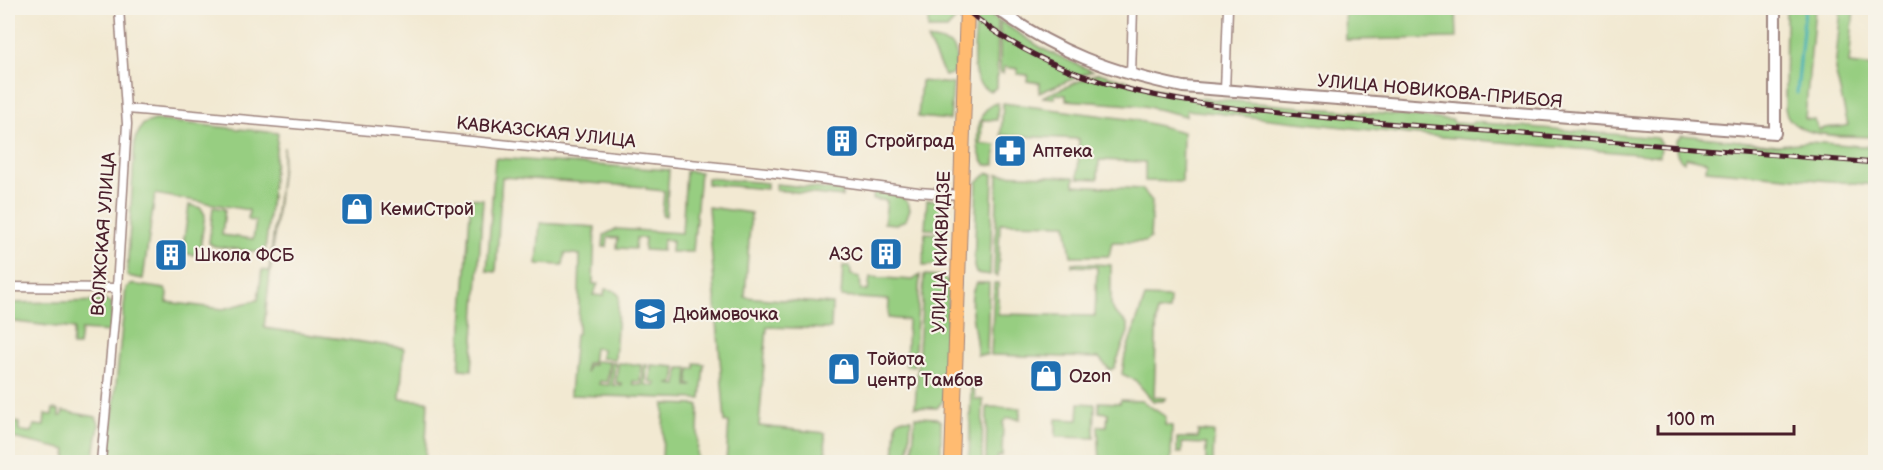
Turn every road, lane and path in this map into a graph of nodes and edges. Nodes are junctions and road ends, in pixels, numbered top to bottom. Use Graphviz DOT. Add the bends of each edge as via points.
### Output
graph roads {
  1 [pos="119,8"];
  2 [pos="967,8"];
  3 [pos="996,8"];
  4 [pos="1133,8"];
  5 [pos="1228,8"];
  6 [pos="1775,8"];
  7 [pos="1131,75"];
  8 [pos="1225,91"];
  9 [pos="128,109"];
  10 [pos="961,195"];
  11 [pos="8,287"];
  12 [pos="117,288"];
  13 [pos="100,462"];
  14 [pos="952,462"];
  1 -- 9 [label="street, ВОЛЖСКАЯ УЛИЦА"];
  2 -- 10 [label="main road, УЛИЦА КИКВИДЗЕ"];
  3 -- 7 [label="street, УЛИЦА НОВИКОВА-ПРИБОЯ" via="1047,42 1104,68"];
  4 -- 7 [label="street"];
  5 -- 8 [label="street"];
  6 -- 8 [label="street, УЛИЦА НОВИКОВА-ПРИБОЯ" via="1775,133"];
  7 -- 8 [label="street, УЛИЦА НОВИКОВА-ПРИБОЯ" via="1183,87"];
  9 -- 10 [label="street, КАВКАЗСКАЯ УЛИЦА" via="422,135"];
  9 -- 12 [label="street, ВОЛЖСКАЯ УЛИЦА"];
  10 -- 14 [label="main road, УЛИЦА КИКВИДЗЕ"];
  11 -- 12 [label="street"];
  12 -- 13 [label="street, ВОЛЖСКАЯ УЛИЦА"];
}
